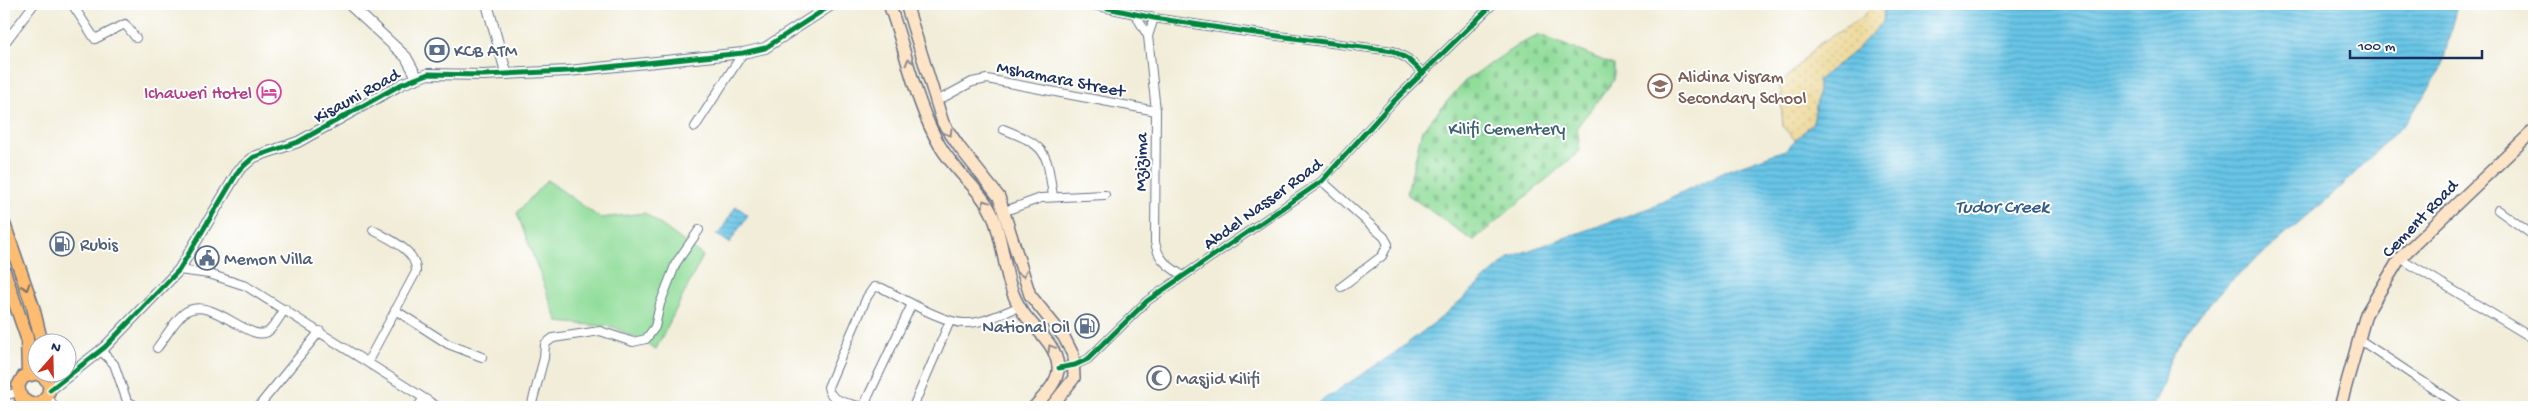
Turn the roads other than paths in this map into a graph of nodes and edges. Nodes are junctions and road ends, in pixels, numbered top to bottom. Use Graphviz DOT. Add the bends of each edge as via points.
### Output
graph roads {
  1 [pos="34,4"];
  2 [pos="72,4"];
  3 [pos="349,4"];
  4 [pos="487,4"];
  5 [pos="833,4"];
  6 [pos="889,4"];
  7 [pos="906,4"];
  8 [pos="1089,4"];
  9 [pos="1493,4"];
  10 [pos="1135,14"];
  11 [pos="1154,18"];
  12 [pos="1148,36"];
  13 [pos="136,38"];
  14 [pos="4,44"];
  15 [pos="743,53"];
  16 [pos="506,72"];
  17 [pos="1423,73"];
  18 [pos="417,77"];
  19 [pos="935,102"];
  20 [pos="1156,112"];
  21 [pos="695,127"];
  22 [pos="1003,129"];
  23 [pos="2534,130"];
  24 [pos="1322,181"];
  25 [pos="1105,195"];
  26 [pos="1053,196"];
  27 [pos="2498,210"];
  28 [pos="1005,211"];
  29 [pos="4,224"];
  30 [pos="373,230"];
  31 [pos="699,230"];
  32 [pos="2534,236"];
  33 [pos="2400,258"];
  34 [pos="179,270"];
  35 [pos="4,271"];
  36 [pos="1183,276"];
  37 [pos="1341,287"];
  38 [pos="912,304"];
  39 [pos="1019,307"];
  40 [pos="285,309"];
  41 [pos="395,310"];
  42 [pos="950,321"];
  43 [pos="320,331"];
  44 [pos="40,334"];
  45 [pos="2534,339"];
  46 [pos="2360,340"];
  47 [pos="158,348"];
  48 [pos="101,351"];
  49 [pos="482,357"];
  50 [pos="368,361"];
  51 [pos="1075,365"];
  52 [pos="1058,368"];
  53 [pos="43,388"];
  54 [pos="4,396"];
  55 [pos="424,399"];
  56 [pos="22,400"];
  57 [pos="138,407"];
  58 [pos="258,407"];
  59 [pos="417,407"];
  60 [pos="438,407"];
  61 [pos="531,407"];
  62 [pos="863,407"];
  63 [pos="913,407"];
  64 [pos="1034,407"];
  65 [pos="1051,407"];
  66 [pos="2340,407"];
  67 [pos="2461,407"];
  1 -- 14 [label="street"];
  2 -- 13 [label="street" via="96,39 125,24"];
  3 -- 18 [label="street" via="406,57"];
  4 -- 16 [label="street"];
  5 -- 15 [label="street, Kisauni Road" via="765,48"];
  39 -- 6 [label="main road, one-way" via="1006,276 992,214 935,138"];
  7 -- 19 [label="main road"];
  8 -- 10 [label="street"];
  9 -- 17 [label="street, Abdel Nasser Road"];
  10 -- 11 [label="street"];
  10 -- 12 [label="street"];
  11 -- 12 [label="street"];
  11 -- 17 [label="street" via="1393,50"];
  12 -- 20 [label="street, Mzizima"];
  15 -- 16 [label="street, Kisauni Road" via="568,71"];
  15 -- 21 [label="street"];
  16 -- 18 [label="street, Kisauni Road"];
  17 -- 24 [label="street, Abdel Nasser Road" via="1392,102"];
  18 -- 34 [label="street, Kisauni Road" via="316,133 248,160"];
  19 -- 20 [label="street, Mshamara Street" via="972,82 987,79"];
  19 -- 28 [label="main road, one-way" via="954,142 994,189"];
  20 -- 36 [label="street, Mzizima" via="1157,253 1164,264"];
  22 -- 26 [label="street" via="1036,144 1044,152"];
  23 -- 33 [label="main road, Cement Road"];
  24 -- 36 [label="street, Abdel Nasser Road"];
  24 -- 37 [label="street" via="1388,244 1382,256"];
  25 -- 26 [label="street"];
  26 -- 28 [label="street"];
  27 -- 32 [label="street"];
  28 -- 51 [label="main road, one-way" via="1030,295 1064,336"];
  29 -- 44 [label="highway, one-way"];
  30 -- 41 [label="street" via="403,248 415,261 416,272"];
  31 -- 61 [label="street" via="676,263 650,336 633,342 600,331 553,338 544,349"];
  33 -- 45 [label="street"];
  33 -- 46 [label="main road, Cement Road" via="2366,314"];
  34 -- 40 [label="street" via="209,274 246,286"];
  34 -- 48 [label="street, Kisauni Road"];
  35 -- 53 [label="highway"];
  36 -- 51 [label="street, Abdel Nasser Road" via="1147,301 1092,355"];
  38 -- 42 [label="street"];
  38 -- 62 [label="street"];
  38 -- 62 [label="street" via="882,288 874,287 867,297 828,387 835,398"];
  39 -- 42 [label="street" via="970,323"];
  52 -- 39 [label="main road, one-way" via="1053,350"];
  40 -- 43 [label="street"];
  40 -- 47 [label="street" via="268,332 262,334 198,308 184,313"];
  41 -- 49 [label="street" via="448,344"];
  41 -- 50 [label="street"];
  42 -- 63 [label="street"];
  43 -- 50 [label="street"];
  43 -- 58 [label="street"];
  46 -- 66 [label="main road, Cement Road"];
  46 -- 67 [label="street"];
  48 -- 53 [label="street, Kisauni Road"];
  48 -- 57 [label="street" via="114,364 127,400"];
  50 -- 55 [label="street"];
  51 -- 52 [label="street"];
  51 -- 65 [label="main road" via="1074,378"];
  52 -- 64 [label="main road"];
  53 -- 56 [label="highway" via="33,405"];
  53 -- 56 [label="highway" via="20,381"];
  54 -- 56 [label="street"];
  55 -- 59 [label="street"];
  55 -- 60 [label="street"];
}
